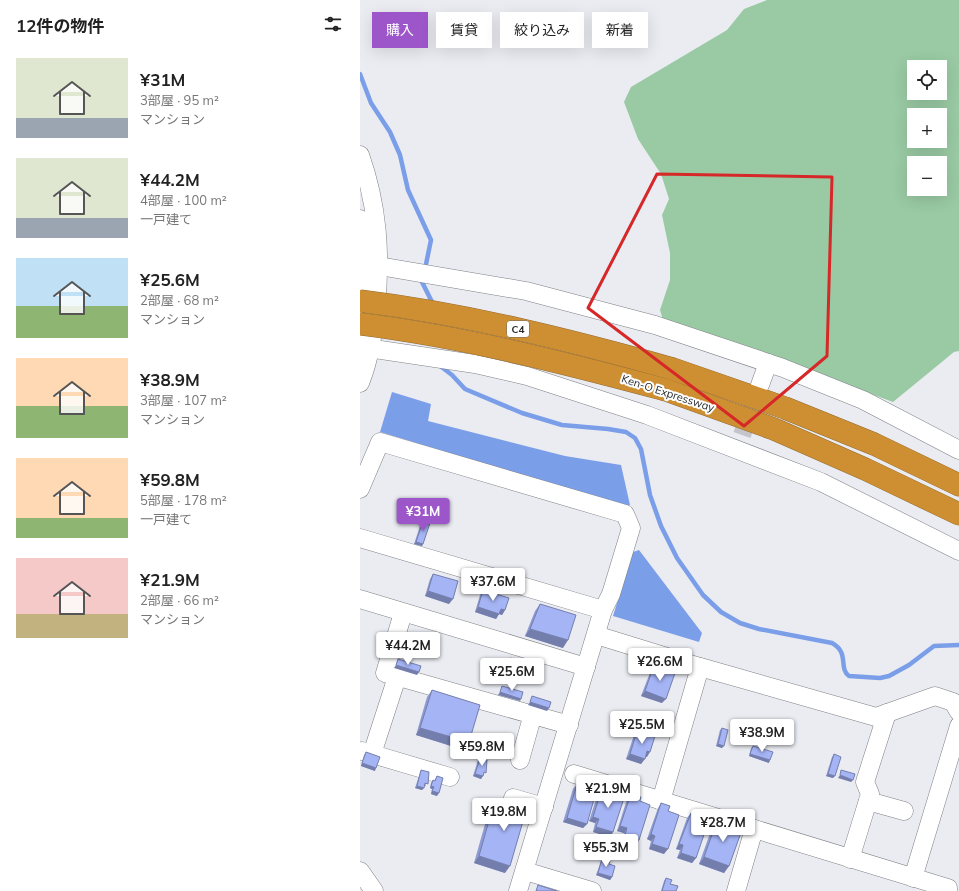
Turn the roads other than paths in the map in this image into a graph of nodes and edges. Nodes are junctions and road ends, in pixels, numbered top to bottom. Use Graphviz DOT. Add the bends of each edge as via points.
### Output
graph roads {
  1 [pos="360,155"];
  2 [pos="360,219"];
  3 [pos="362,248"];
  4 [pos="379,266"];
  5 [pos="360,301"];
  6 [pos="360,324"];
  7 [pos="363,348"];
  8 [pos="768,363"];
  9 [pos="360,383"];
  10 [pos="760,385"];
  11 [pos="959,450"];
  12 [pos="959,485"];
  13 [pos="360,489"];
  14 [pos="959,514"];
  15 [pos="360,538"];
  16 [pos="959,550"];
  17 [pos="360,599"];
  18 [pos="603,610"];
  19 [pos="403,612"];
  20 [pos="596,635"];
  21 [pos="586,667"];
  22 [pos="700,667"];
  23 [pos="397,676"];
  24 [pos="959,712"];
  25 [pos="887,713"];
  26 [pos="533,714"];
  27 [pos="569,725"];
  28 [pos="959,726"];
  29 [pos="954,758"];
  30 [pos="520,760"];
  31 [pos="574,774"];
  32 [pos="450,778"];
  33 [pos="513,798"];
  34 [pos="661,801"];
  35 [pos="868,801"];
  36 [pos="544,806"];
  37 [pos="904,811"];
  38 [pos="754,829"];
  39 [pos="850,859"];
  40 [pos="360,871"];
  41 [pos="524,871"];
  42 [pos="913,878"];
  43 [pos="374,891"];
  44 [pos="518,891"];
  45 [pos="592,891"];
  46 [pos="736,891"];
  47 [pos="948,891"];
  1 -- 4 [label="street" via="374,200"];
  2 -- 3 [label="street"];
  3 -- 7 [label="street"];
  4 -- 7 [label="street"];
  4 -- 8 [label="street" via="526,291 595,308"];
  5 -- 12 [label="highway, Ken-O Expressway / C4, bridge" via="490,323 576,342 673,369 785,408 874,444"];
  6 -- 14 [label="highway, Ken-O Expressway / C4, bridge" via="486,345 666,390 774,429"];
  7 -- 9 [label="street"];
  7 -- 16 [label="street" via="476,364 527,376 740,442"];
  8 -- 10 [label="street"];
  8 -- 11 [label="street" via="862,400"];
  13 -- 18 [label="street" via="380,442 625,514 631,528 611,594"];
  15 -- 18 [label="street"];
  17 -- 19 [label="street"];
  18 -- 20 [label="street"];
  19 -- 21 [label="street"];
  19 -- 23 [label="street" via="385,673"];
  20 -- 21 [label="street"];
  20 -- 22 [label="street"];
  21 -- 27 [label="street"];
  22 -- 25 [label="street" via="876,717"];
  22 -- 34 [label="street"];
  23 -- 26 [label="street"];
  23 -- 32 [label="street" via="367,752"];
  24 -- 25 [label="street" via="953,702 935,696"];
  25 -- 35 [label="street" via="865,782 870,794"];
  26 -- 27 [label="street"];
  26 -- 30 [label="street"];
  27 -- 36 [label="street"];
  28 -- 29 [label="street"];
  29 -- 42 [label="street"];
  31 -- 34 [label="street"];
  33 -- 36 [label="street"];
  34 -- 38 [label="street"];
  35 -- 37 [label="street"];
  35 -- 39 [label="street"];
  36 -- 41 [label="street"];
  38 -- 39 [label="street"];
  38 -- 46 [label="street"];
  39 -- 42 [label="street"];
  40 -- 43 [label="street"];
  41 -- 44 [label="street"];
  41 -- 45 [label="street"];
  42 -- 47 [label="street" via="948,888"];
}
